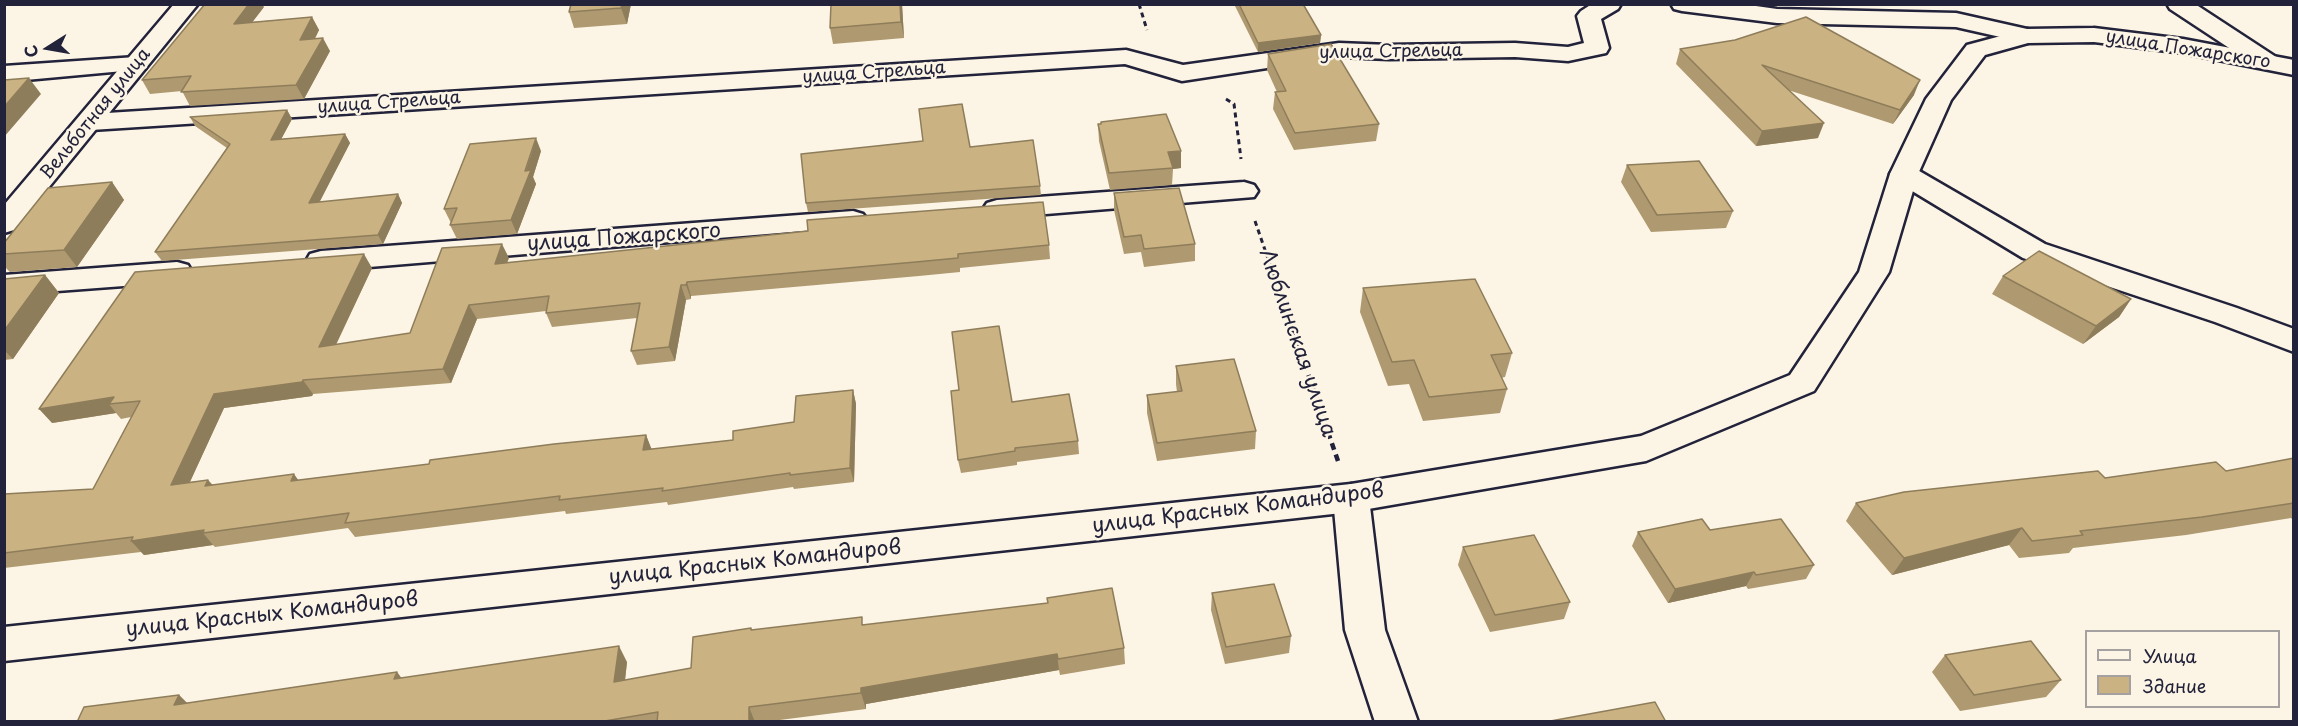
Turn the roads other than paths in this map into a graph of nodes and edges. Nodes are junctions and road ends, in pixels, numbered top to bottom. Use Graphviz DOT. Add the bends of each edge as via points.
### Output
graph roads {
  1 [pos="187,4"];
  2 [pos="1610,4"];
  3 [pos="1682,4"];
  4 [pos="2178,4"];
  5 [pos="2027,36"];
  6 [pos="2267,62"];
  7 [pos="136,64"];
  8 [pos="2294,68"];
  9 [pos="4,74"];
  10 [pos="91,122"];
  11 [pos="1904,174"];
  12 [pos="1244,191"];
  13 [pos="970,212"];
  14 [pos="874,219"];
  15 [pos="4,224"];
  16 [pos="291,263"];
  17 [pos="207,270"];
  18 [pos="4,285"];
  19 [pos="2294,341"];
  20 [pos="1351,498"];
  21 [pos="4,644"];
  22 [pos="1397,722"];
  1 -- 7 [label="street, Вельботная улица"];
  2 -- 10 [label="street, улица Стрельца" via="1589,16 1597,48 1568,54 1515,50 1339,50 1182,73 1126,57"];
  3 -- 5 [label="street" via="1777,16 1956,20"];
  4 -- 6 [label="street"];
  5 -- 6 [label="street, улица Пожарского" via="2094,35"];
  5 -- 11 [label="street, улица Пожарского" via="1976,50 1939,99"];
  6 -- 8 [label="street, улица Пожарского"];
  7 -- 9 [label="street"];
  7 -- 10 [label="street, Вельботная улица"];
  10 -- 15 [label="street, Вельботная улица"];
  11 -- 19 [label="street" via="2034,251"];
  11 -- 20 [label="street, улица Красных Командиров" via="1874,272 1802,383 1647,448"];
  12 -- 13 [label="street"];
  14 -- 16 [label="street, улица Пожарского"];
  17 -- 18 [label="street"];
  20 -- 21 [label="street, улица Красных Командиров"];
  20 -- 22 [label="street" via="1365,630"];
}
